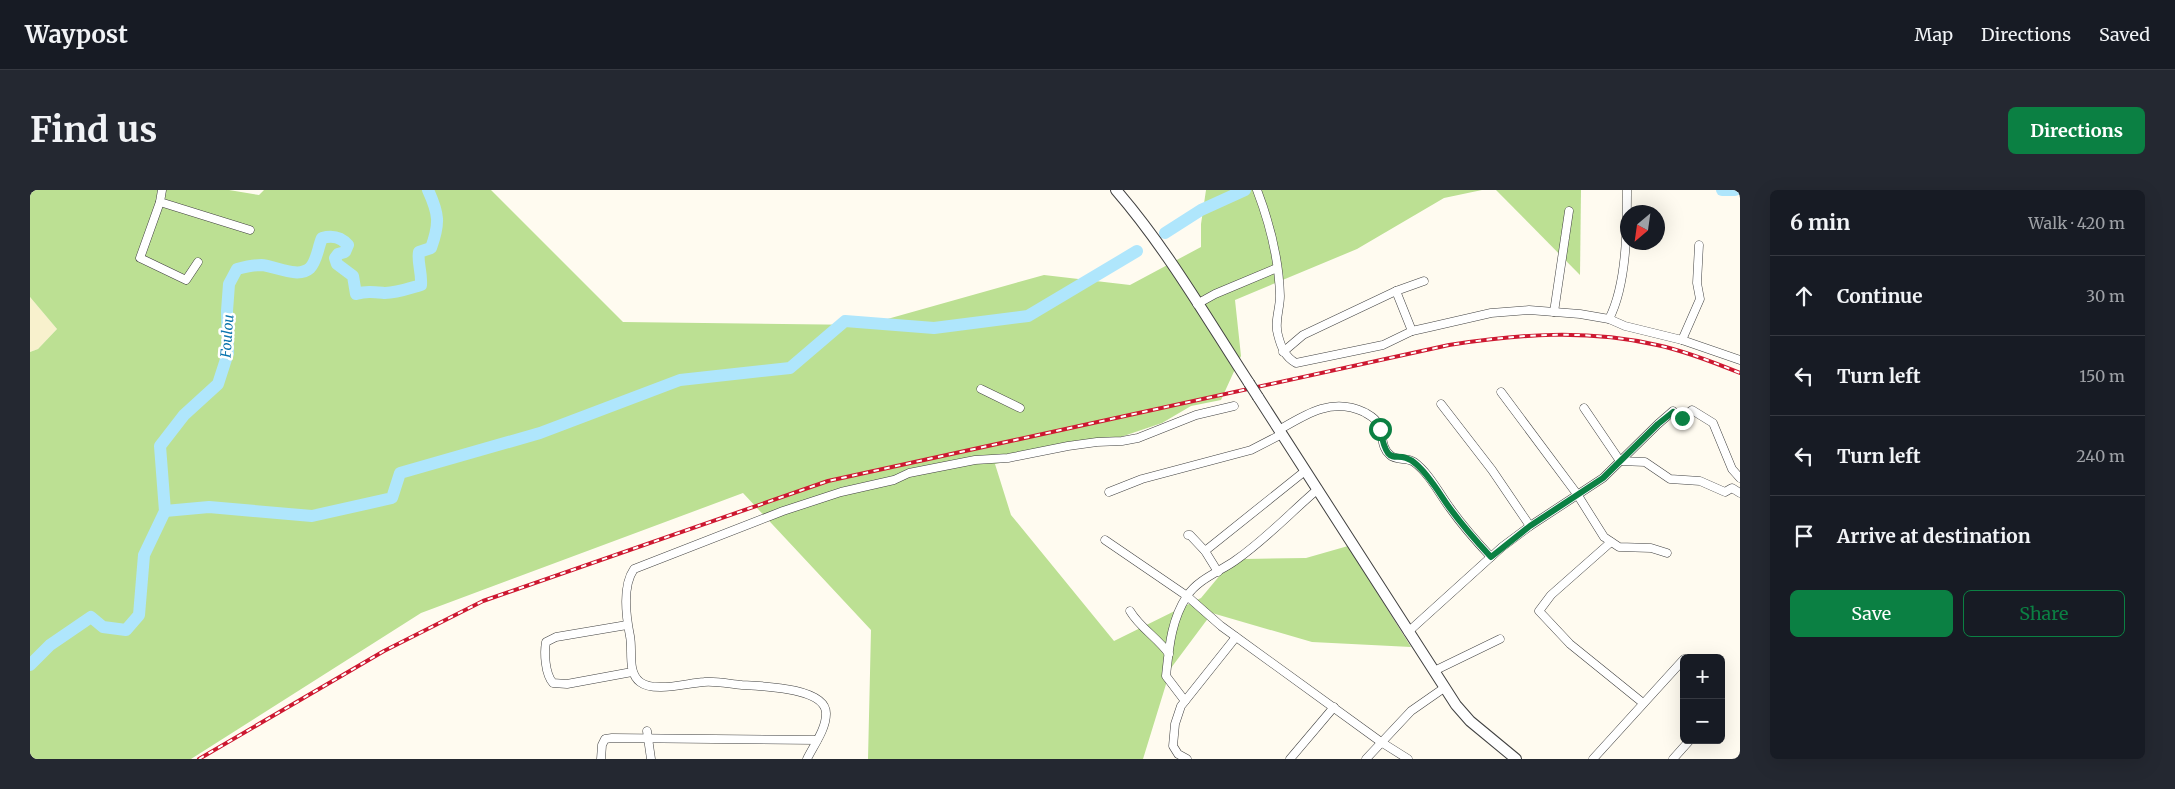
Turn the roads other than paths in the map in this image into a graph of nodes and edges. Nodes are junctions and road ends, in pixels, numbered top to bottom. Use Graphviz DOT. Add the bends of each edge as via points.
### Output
graph roads {
  1 [pos="162,190"];
  2 [pos="1116,190"];
  3 [pos="1257,190"];
  4 [pos="1627,190"];
  5 [pos="160,202"];
  6 [pos="1569,211"];
  7 [pos="250,230"];
  8 [pos="1699,245"];
  9 [pos="198,262"];
  10 [pos="1277,268"];
  11 [pos="1424,281"];
  12 [pos="1396,291"];
  13 [pos="1197,304"];
  14 [pos="1554,312"];
  15 [pos="1609,319"];
  16 [pos="1412,331"];
  17 [pos="1682,340"];
  18 [pos="1283,352"];
  19 [pos="1740,360"];
  20 [pos="981,389"];
  21 [pos="1501,392"];
  22 [pos="1441,404"];
  23 [pos="1234,406"];
  24 [pos="1020,408"];
  25 [pos="1584,408"];
  26 [pos="1280,432"];
  27 [pos="1620,461"];
  28 [pos="1305,471"];
  29 [pos="1740,478"];
  30 [pos="1318,489"];
  31 [pos="1110,492"];
  32 [pos="1740,493"];
  33 [pos="1577,494"];
  34 [pos="1530,526"];
  35 [pos="1188,535"];
  36 [pos="1105,540"];
  37 [pos="1611,542"];
  38 [pos="1205,551"];
  39 [pos="1667,553"];
  40 [pos="1491,557"];
  41 [pos="1218,572"];
  42 [pos="1187,596"];
  43 [pos="1130,611"];
  44 [pos="627,625"];
  45 [pos="1408,632"];
  46 [pos="1236,637"];
  47 [pos="1500,639"];
  48 [pos="1168,654"];
  49 [pos="1680,663"];
  50 [pos="1434,671"];
  51 [pos="632,672"];
  52 [pos="1444,688"];
  53 [pos="1185,701"];
  54 [pos="1643,703"];
  55 [pos="1334,707"];
  56 [pos="648,735"];
  57 [pos="816,740"];
  58 [pos="1381,742"];
  59 [pos="1686,744"];
  60 [pos="1178,756"];
  61 [pos="601,759"];
  62 [pos="651,759"];
  63 [pos="807,759"];
  64 [pos="1187,759"];
  65 [pos="1290,759"];
  66 [pos="1366,759"];
  67 [pos="1408,759"];
  68 [pos="1516,759"];
  69 [pos="1593,759"];
  70 [pos="1673,759"];
  1 -- 5 [label="street"];
  2 -- 13 [label="street" via="1162,248"];
  3 -- 10 [label="street"];
  4 -- 15 [label="street" via="1619,289"];
  5 -- 7 [label="street"];
  5 -- 9 [label="street" via="140,258 186,280"];
  6 -- 14 [label="street"];
  8 -- 17 [label="street" via="1697,283 1700,299"];
  10 -- 13 [label="street"];
  10 -- 18 [label="street" via="1280,298 1277,328"];
  11 -- 12 [label="street"];
  12 -- 16 [label="street"];
  12 -- 18 [label="street" via="1303,335"];
  13 -- 26 [label="street, bridge"];
  14 -- 15 [label="street"];
  14 -- 16 [label="street" via="1529,310 1491,314"];
  15 -- 17 [label="street"];
  16 -- 18 [label="street" via="1383,345 1296,363"];
  17 -- 19 [label="street"];
  20 -- 24 [label="street"];
  21 -- 33 [label="street"];
  22 -- 34 [label="street"];
  23 -- 44 [label="street" via="1196,415 1138,438 937,467 840,492 784,511 634,569 628,577"];
  25 -- 27 [label="street"];
  26 -- 28 [label="street"];
  26 -- 31 [label="street" via="1252,450 1142,479"];
  26 -- 40 [label="street" via="1306,413 1330,406 1356,408 1369,415 1378,423 1388,454 1393,458 1408,459 1421,469 1464,528"];
  27 -- 29 [label="street" via="1673,412 1682,418 1692,410 1713,422 1732,469"];
  27 -- 32 [label="street" via="1645,462 1670,479 1700,481 1724,492 1732,488"];
  27 -- 33 [label="street" via="1603,478"];
  28 -- 30 [label="street"];
  28 -- 38 [label="street"];
  30 -- 41 [label="street" via="1279,526"];
  30 -- 45 [label="street"];
  33 -- 34 [label="street"];
  33 -- 37 [label="street" via="1594,524"];
  34 -- 40 [label="street"];
  35 -- 38 [label="street"];
  36 -- 42 [label="street"];
  37 -- 39 [label="street" via="1619,547 1651,548"];
  37 -- 54 [label="street" via="1551,595 1539,611 1570,644"];
  38 -- 41 [label="street"];
  40 -- 45 [label="street"];
  41 -- 42 [label="street" via="1196,585"];
  42 -- 46 [label="street"];
  42 -- 48 [label="street" via="1171,631"];
  43 -- 48 [label="street"];
  44 -- 51 [label="street"];
  44 -- 51 [label="street" via="556,637 546,642 544,650 549,678 553,682 567,684"];
  45 -- 50 [label="street"];
  46 -- 53 [label="street"];
  46 -- 55 [label="street"];
  47 -- 50 [label="street"];
  48 -- 53 [label="street" via="1166,676"];
  49 -- 54 [label="street"];
  50 -- 52 [label="street"];
  51 -- 57 [label="street" via="646,685 679,686 705,682 768,685 809,696 824,705 827,712 825,725"];
  52 -- 58 [label="street" via="1411,710"];
  52 -- 68 [label="street" via="1470,720"];
  53 -- 60 [label="street" via="1175,724 1173,746"];
  54 -- 69 [label="street"];
  55 -- 58 [label="street"];
  55 -- 65 [label="street"];
  56 -- 57 [label="street"];
  56 -- 61 [label="street" via="605,740"];
  56 -- 62 [label="street"];
  57 -- 63 [label="street"];
  58 -- 66 [label="street"];
  58 -- 67 [label="street"];
  59 -- 70 [label="street"];
  60 -- 64 [label="street"];
}
